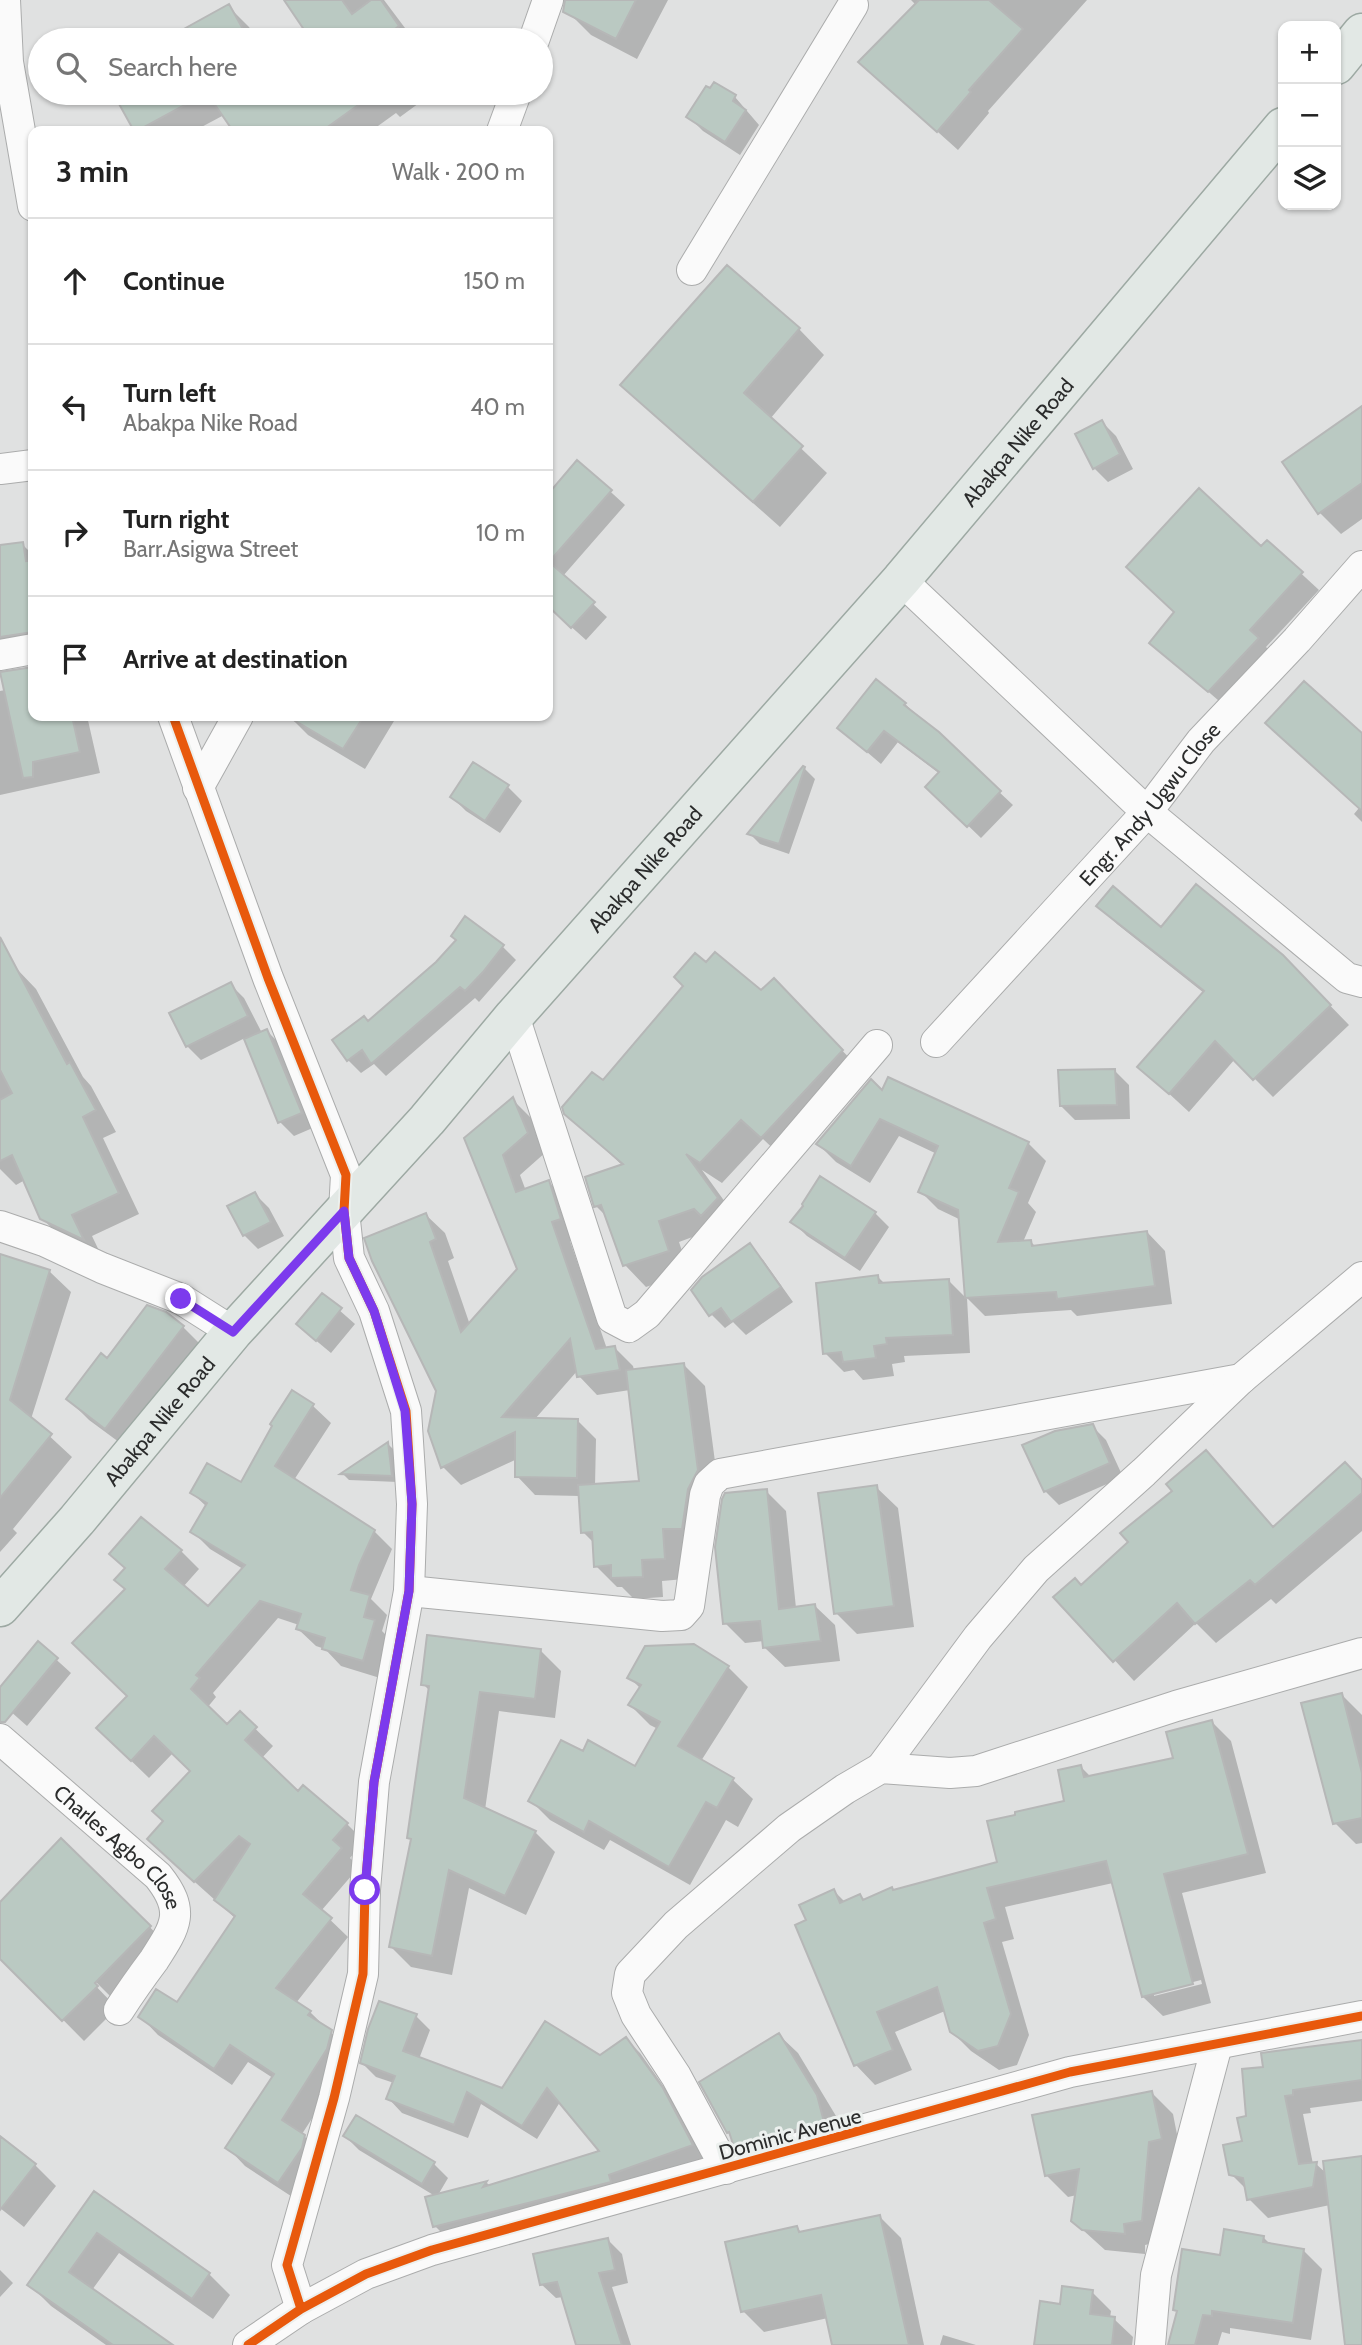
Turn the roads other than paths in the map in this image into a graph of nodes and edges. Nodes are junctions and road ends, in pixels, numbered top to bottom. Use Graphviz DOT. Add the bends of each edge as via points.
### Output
graph roads {
  1 [pos="5,0"];
  2 [pos="548,0"];
  3 [pos="851,2"];
  4 [pos="538,28"];
  5 [pos="1362,33"];
  6 [pos="1341,59"];
  7 [pos="4,62"];
  8 [pos="512,105"];
  9 [pos="504,126"];
  10 [pos="1278,133"];
  11 [pos="28,181"];
  12 [pos="692,270"];
  13 [pos="28,466"];
  14 [pos="0,469"];
  15 [pos="1362,566"];
  16 [pos="901,580"];
  17 [pos="28,650"];
  18 [pos="0,655"];
  19 [pos="175,721"];
  20 [pos="236,721"];
  21 [pos="198,788"];
  22 [pos="1147,812"];
  23 [pos="1362,982"];
  24 [pos="514,1016"];
  25 [pos="936,1042"];
  26 [pos="877,1045"];
  27 [pos="344,1211"];
  28 [pos="0,1226"];
  29 [pos="1362,1277"];
  30 [pos="233,1332"];
  31 [pos="1241,1379"];
  32 [pos="409,1591"];
  33 [pos="0,1606"];
  34 [pos="1362,1653"];
  35 [pos="0,1739"];
  36 [pos="881,1768"];
  37 [pos="119,2010"];
  38 [pos="1362,2016"];
  39 [pos="1217,2045"];
  40 [pos="726,2169"];
  41 [pos="301,2309"];
  42 [pos="248,2345"];
  43 [pos="1150,2345"];
  1 -- 7 [label="street"];
  2 -- 4 [label="street"];
  3 -- 12 [label="street"];
  5 -- 6 [label="main road"];
  7 -- 11 [label="street"];
  8 -- 9 [label="street"];
  10 -- 16 [label="main road, Abakpa Nike Road"];
  13 -- 14 [label="street"];
  15 -- 22 [label="street, Engr. Andy Ugwu Close" via="1201,741"];
  16 -- 22 [label="street"];
  16 -- 24 [label="main road, Abakpa Nike Road"];
  17 -- 18 [label="street"];
  19 -- 21 [label="street"];
  20 -- 21 [label="street"];
  21 -- 27 [label="street" via="346,1175"];
  22 -- 23 [label="street" via="1347,978"];
  22 -- 25 [label="street, Engr. Andy Ugwu Close"];
  24 -- 26 [label="street" via="612,1318 629,1327 646,1314"];
  24 -- 27 [label="main road, Abakpa Nike Road"];
  27 -- 30 [label="main road, Abakpa Nike Road"];
  27 -- 32 [label="street" via="349,1258 374,1311 405,1411 412,1504"];
  28 -- 30 [label="street" via="181,1299"];
  29 -- 31 [label="street"];
  30 -- 33 [label="main road, Abakpa Nike Road"];
  31 -- 32 [label="street" via="720,1474 705,1495 689,1606 681,1615"];
  31 -- 36 [label="street" via="1036,1569 978,1637"];
  32 -- 41 [label="street" via="374,1782 362,1974 334,2098 287,2265"];
  34 -- 36 [label="street" via="1176,1706 976,1771"];
  35 -- 37 [label="street, Charles Agbo Close" via="170,1891 174,1930"];
  36 -- 40 [label="street" via="789,1828 676,1925 630,1974 626,1993 636,2015 676,2076"];
  38 -- 39 [label="street, Dominic Avenue"];
  39 -- 40 [label="street, Dominic Avenue" via="1070,2072"];
  39 -- 43 [label="street" via="1156,2275"];
  40 -- 41 [label="street, Dominic Avenue" via="432,2250 366,2274"];
  41 -- 42 [label="street, Dominic Avenue"];
}
